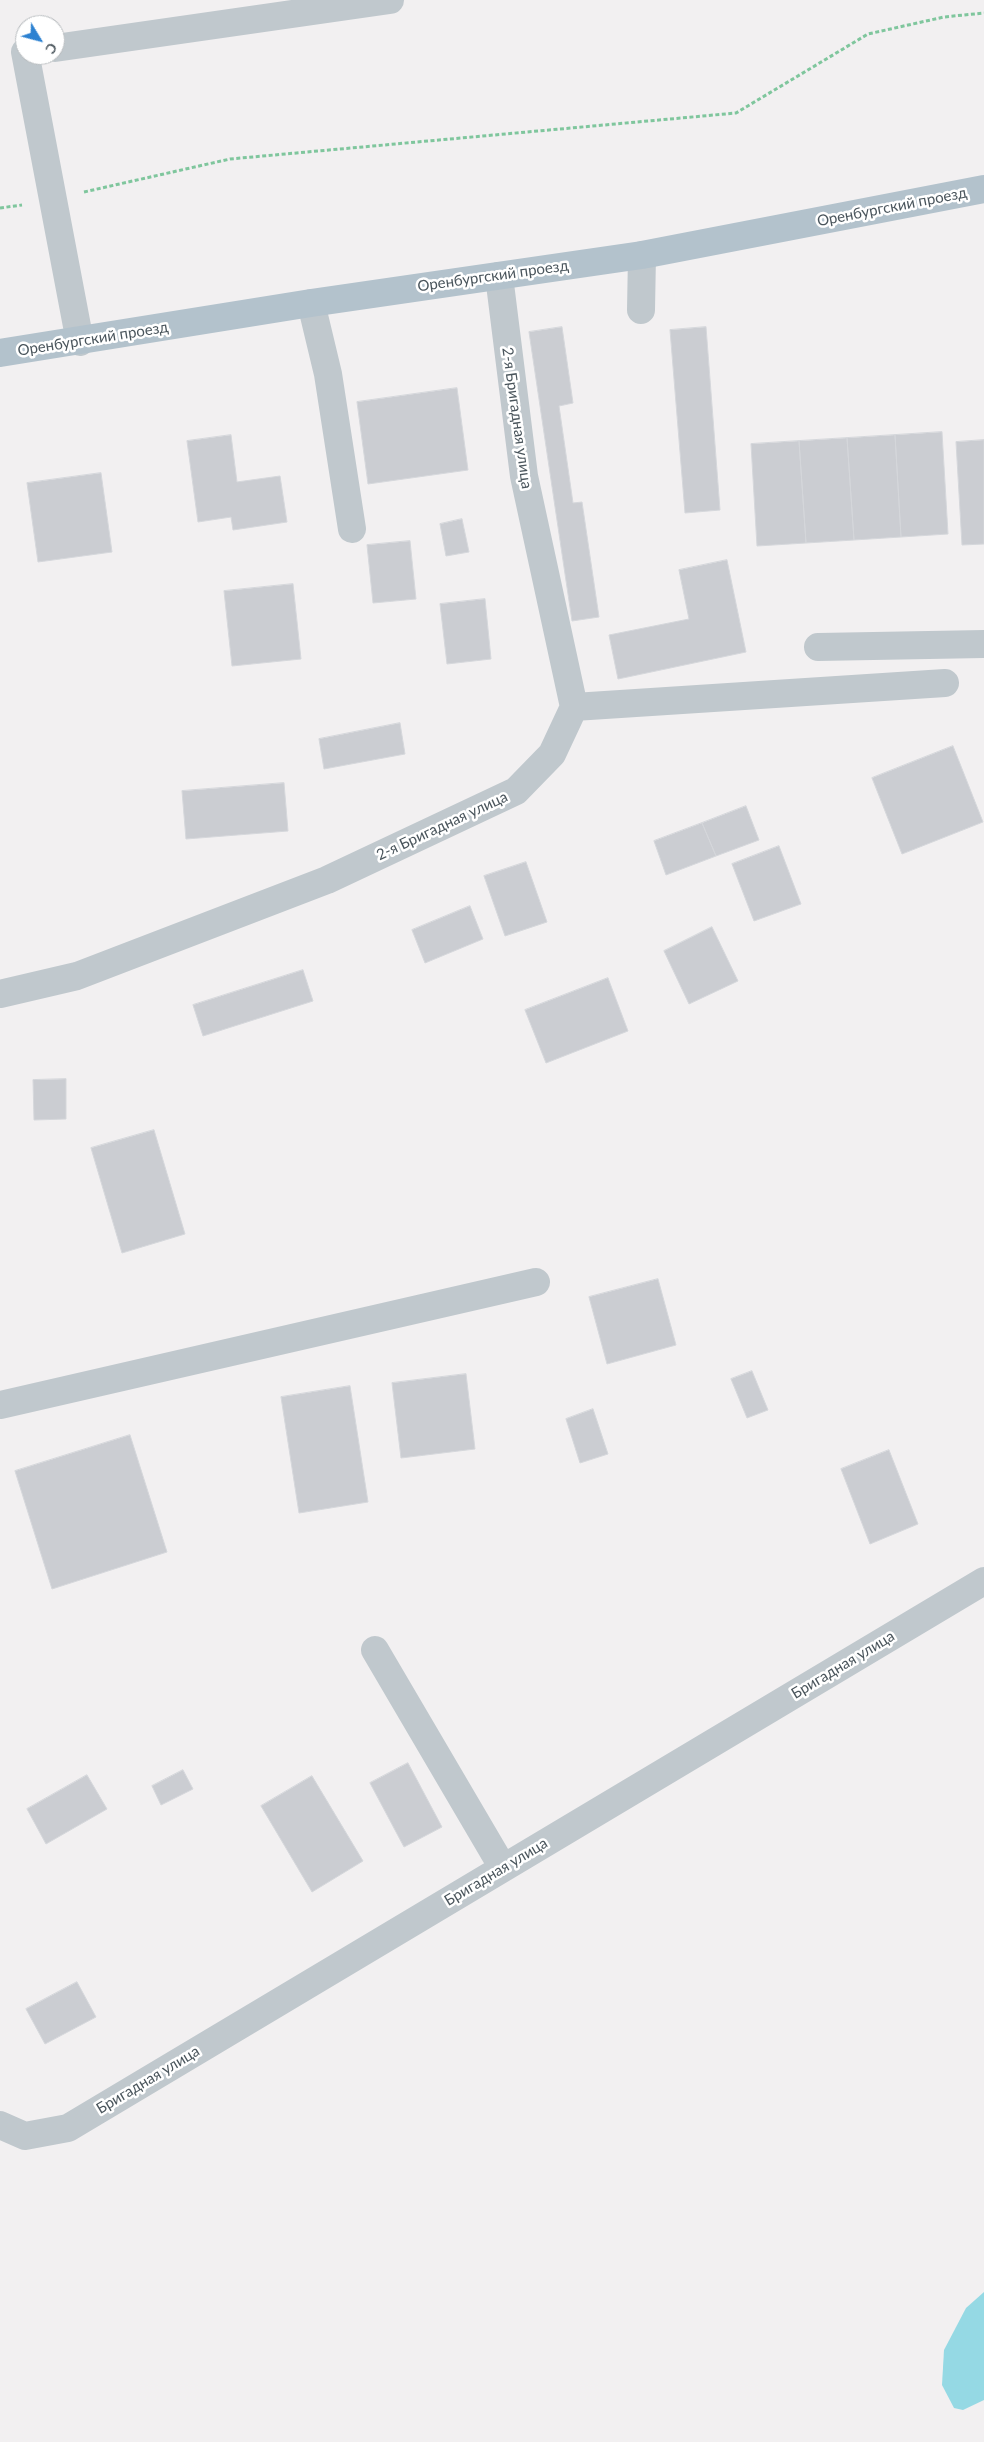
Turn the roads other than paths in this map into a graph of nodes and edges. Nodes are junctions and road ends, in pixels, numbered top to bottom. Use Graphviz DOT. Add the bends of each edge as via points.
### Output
graph roads {
  1 [pos="390,0"];
  2 [pos="65,47"];
  3 [pos="27,65"];
  4 [pos="984,189"];
  5 [pos="642,255"];
  6 [pos="499,276"];
  7 [pos="311,303"];
  8 [pos="641,310"];
  9 [pos="80,342"];
  10 [pos="0,353"];
  11 [pos="352,529"];
  12 [pos="984,644"];
  13 [pos="818,647"];
  14 [pos="945,683"];
  15 [pos="574,708"];
  16 [pos="0,994"];
  17 [pos="536,1282"];
  18 [pos="0,1405"];
  19 [pos="984,1581"];
  20 [pos="375,1650"];
  21 [pos="503,1868"];
  22 [pos="0,2126"];
  1 -- 2 [label="street"];
  3 -- 9 [label="street"];
  4 -- 5 [label="main road, Оренбургский проезд"];
  5 -- 6 [label="main road, Оренбургский проезд"];
  5 -- 8 [label="street"];
  6 -- 7 [label="main road, Оренбургский проезд"];
  6 -- 15 [label="street, 2-я Бригадная улица" via="524,476"];
  7 -- 9 [label="main road, Оренбургский проезд"];
  7 -- 11 [label="street" via="328,374"];
  9 -- 10 [label="main road, Оренбургский проезд"];
  12 -- 13 [label="street"];
  14 -- 15 [label="street"];
  15 -- 16 [label="street, 2-я Бригадная улица" via="552,754 516,791 327,880 77,976"];
  17 -- 18 [label="street"];
  19 -- 21 [label="street, Бригадная улица"];
  20 -- 21 [label="street"];
  21 -- 22 [label="street, Бригадная улица" via="68,2128 25,2136"];
}
